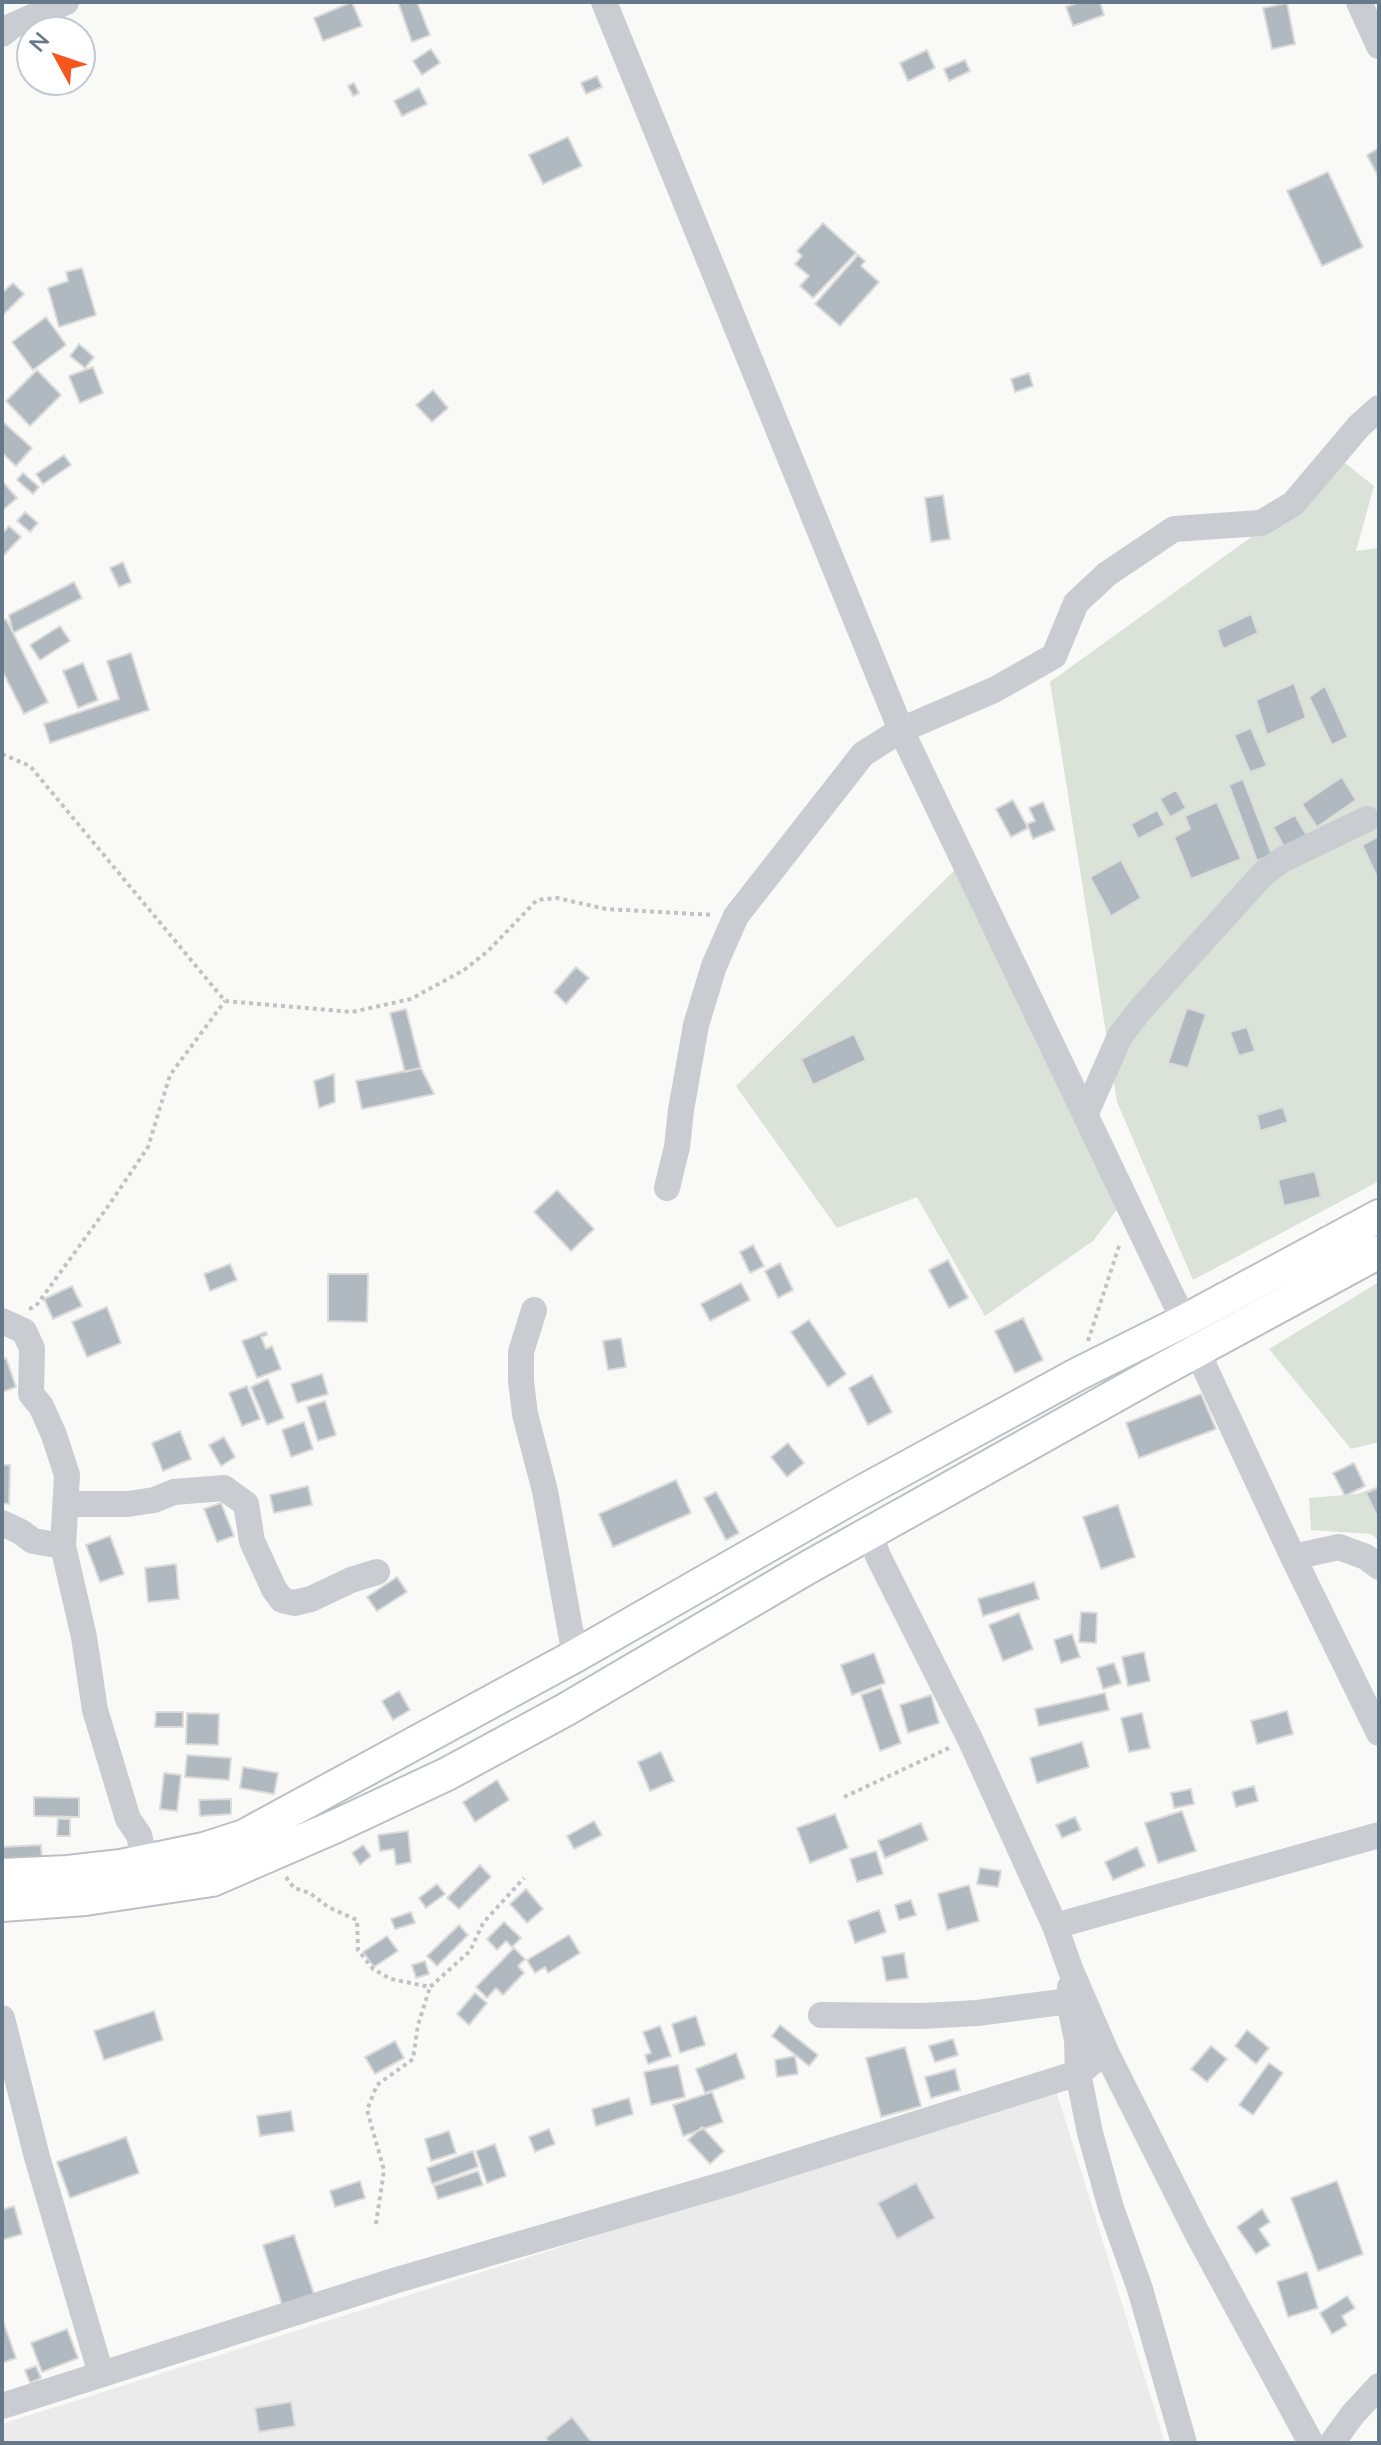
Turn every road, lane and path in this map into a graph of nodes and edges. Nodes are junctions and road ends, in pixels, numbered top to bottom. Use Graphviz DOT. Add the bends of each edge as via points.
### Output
graph roads {
  1 [pos="66,2"];
  2 [pos="604,2"];
  3 [pos="1359,2"];
  4 [pos="2,34"];
  5 [pos="1379,46"];
  6 [pos="1379,408"];
  7 [pos="901,730"];
  8 [pos="2,754"];
  9 [pos="1367,819"];
  10 [pos="736,916"];
  11 [pos="225,1001"];
  12 [pos="1086,1113"];
  13 [pos="667,1188"];
  14 [pos="1131,1207"];
  15 [pos="1379,1216"];
  16 [pos="1379,1252"];
  17 [pos="534,1310"];
  18 [pos="3,1321"];
  19 [pos="1184,1321"];
  20 [pos="1197,1351"];
  21 [pos="1078,1374"];
  22 [pos="66,1504"];
  23 [pos="2,1523"];
  24 [pos="870,1533"];
  25 [pos="63,1546"];
  26 [pos="1293,1557"];
  27 [pos="1379,1567"];
  28 [pos="377,1572"];
  29 [pos="575,1656"];
  30 [pos="1379,1733"];
  31 [pos="970,1739"];
  32 [pos="844,1797"];
  33 [pos="1379,1835"];
  34 [pos="275,1853"];
  35 [pos="145,1861"];
  36 [pos="2,1875"];
  37 [pos="524,1878"];
  38 [pos="2,1905"];
  39 [pos="1055,1926"];
  40 [pos="1071,1971"];
  41 [pos="430,1987"];
  42 [pos="1069,2001"];
  43 [pos="821,2015"];
  44 [pos="2,2018"];
  45 [pos="1106,2052"];
  46 [pos="1078,2073"];
  47 [pos="376,2224"];
  48 [pos="101,2374"];
  49 [pos="1379,2386"];
  50 [pos="2,2406"];
  51 [pos="1184,2443"];
  52 [pos="1311,2443"];
  53 [pos="1332,2443"];
  1 -- 4 [label="street"];
  2 -- 7 [label="street"];
  3 -- 5 [label="street"];
  6 -- 7 [label="street" via="1293,504 1261,523 1174,529 1107,574 1076,603 1054,656 994,690"];
  7 -- 10 [label="street" via="863,754"];
  7 -- 12 [label="street"];
  8 -- 11 [label="path" via="30,766"];
  9 -- 12 [label="street" via="1263,874 1120,1036"];
  10 -- 11 [label="path" via="537,900 464,970 411,999 352,1012"];
  10 -- 13 [label="street" via="696,1025"];
  11 -- 18 [label="path" via="170,1075 148,1147 109,1205 36,1306"];
  12 -- 14 [label="street"];
  14 -- 19 [label="street"];
  14 -- 21 [label="path"];
  15 -- 19 [label="main road"];
  16 -- 20 [label="main road"];
  17 -- 29 [label="street" via="521,1352 521,1381"];
  18 -- 22 [label="street" via="24,1331 32,1348 31,1394 54,1435 67,1475"];
  19 -- 21 [label="main road"];
  20 -- 24 [label="main road"];
  20 -- 26 [label="street"];
  21 -- 29 [label="main road"];
  22 -- 25 [label="street"];
  22 -- 28 [label="street" via="128,1504 174,1492 224,1488 246,1504 252,1541 282,1600 311,1599"];
  23 -- 25 [label="street" via="33,1541"];
  24 -- 31 [label="street"];
  24 -- 34 [label="main road" via="447,1774"];
  25 -- 35 [label="street" via="95,1710"];
  26 -- 27 [label="street" via="1339,1547"];
  26 -- 30 [label="street"];
  29 -- 35 [label="main road" via="244,1836"];
  31 -- 32 [label="path"];
  31 -- 39 [label="street"];
  33 -- 39 [label="street"];
  34 -- 38 [label="main road" via="212,1880"];
  34 -- 41 [label="path" via="294,1888 357,1920 358,1950 373,1969 391,1979"];
  35 -- 36 [label="main road"];
  37 -- 41 [label="path" via="483,1923 470,1951"];
  39 -- 40 [label="street"];
  40 -- 42 [label="street"];
  40 -- 45 [label="street"];
  41 -- 47 [label="path" via="413,2059 377,2085 367,2110 384,2170"];
  42 -- 43 [label="street" via="977,2013"];
  42 -- 46 [label="street"];
  44 -- 48 [label="street"];
  45 -- 46 [label="street"];
  45 -- 52 [label="street"];
  46 -- 48 [label="street"];
  46 -- 51 [label="street" via="1111,2208"];
  48 -- 50 [label="street"];
  49 -- 53 [label="street"];
}
